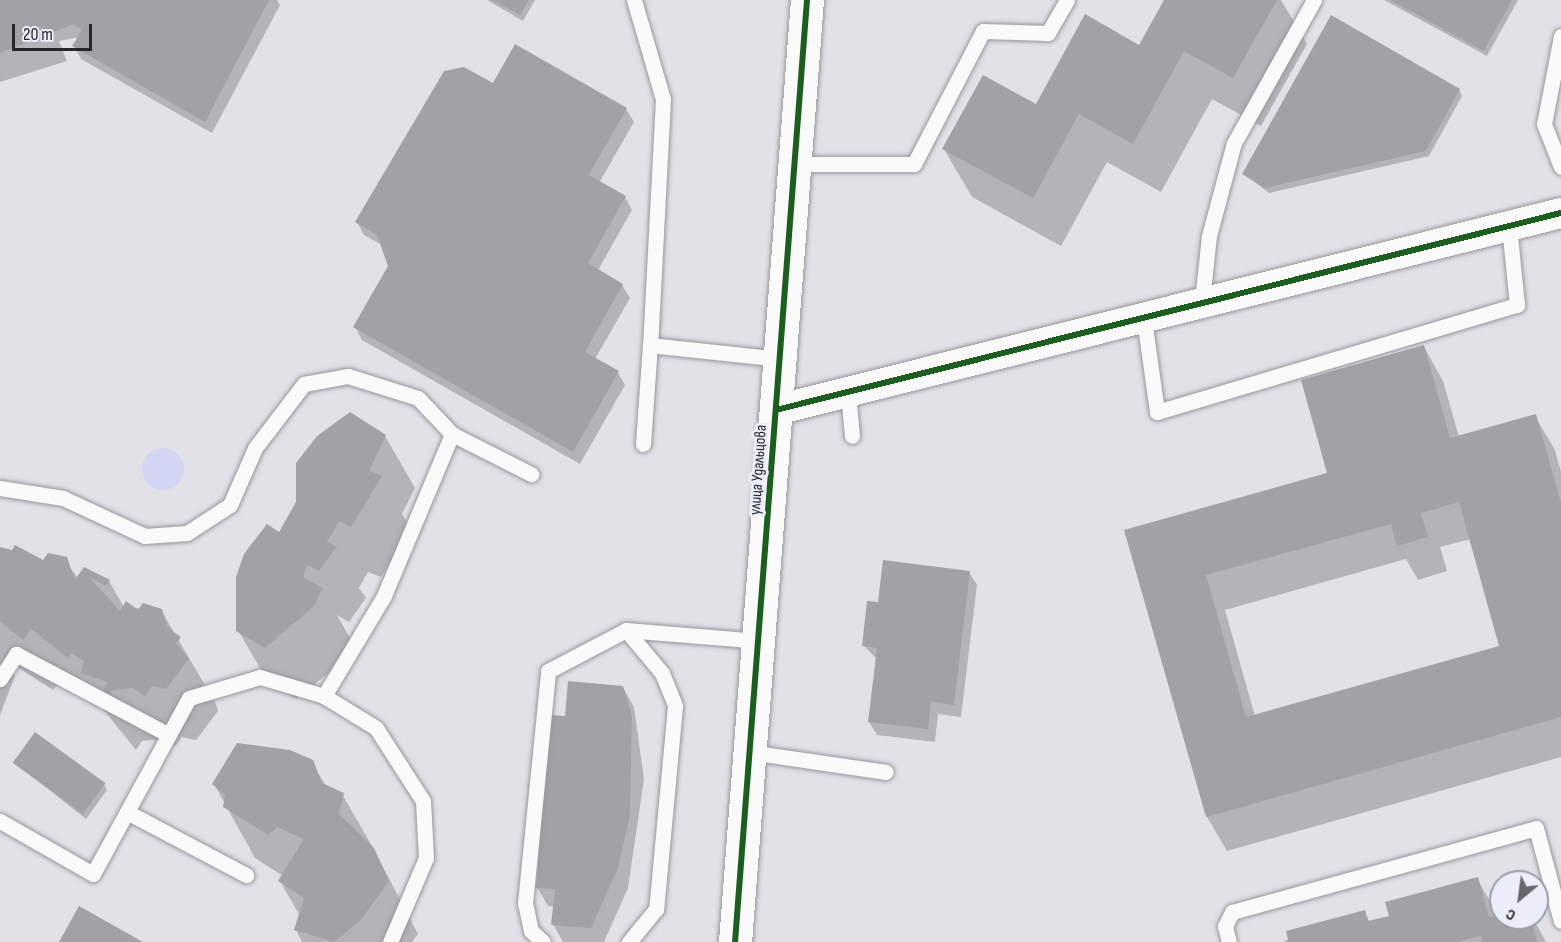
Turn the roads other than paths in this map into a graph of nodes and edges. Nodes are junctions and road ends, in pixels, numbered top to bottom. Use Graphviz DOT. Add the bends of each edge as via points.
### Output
graph roads {
  1 [pos="634,0"];
  2 [pos="807,0"];
  3 [pos="1067,0"];
  4 [pos="1314,0"];
  5 [pos="1561,36"];
  6 [pos="797,164"];
  7 [pos="1561,167"];
  8 [pos="1561,213"];
  9 [pos="1509,226"];
  10 [pos="1202,301"];
  11 [pos="1144,319"];
  12 [pos="650,345"];
  13 [pos="780,359"];
  14 [pos="848,393"];
  15 [pos="776,410"];
  16 [pos="452,434"];
  17 [pos="852,436"];
  18 [pos="643,444"];
  19 [pos="531,474"];
  20 [pos="0,488"];
  21 [pos="626,630"];
  22 [pos="759,640"];
  23 [pos="0,679"];
  24 [pos="324,696"];
  25 [pos="169,735"];
  26 [pos="749,752"];
  27 [pos="886,772"];
  28 [pos="127,812"];
  29 [pos="0,821"];
  30 [pos="246,875"];
  31 [pos="1561,921"];
  32 [pos="390,942"];
  33 [pos="543,942"];
  34 [pos="629,942"];
  35 [pos="735,942"];
  36 [pos="1228,942"];
  1 -- 12 [label="lane" via="663,99"];
  2 -- 6 [label="street, улица Удальцова"];
  3 -- 6 [label="lane" via="1048,33 983,31 914,164"];
  4 -- 10 [label="lane" via="1234,143 1209,236"];
  5 -- 7 [label="lane" via="1544,124"];
  6 -- 13 [label="street, улица Удальцова"];
  8 -- 9 [label="street"];
  9 -- 10 [label="street"];
  9 -- 11 [label="lane" via="1517,305 1157,412"];
  10 -- 11 [label="street"];
  11 -- 14 [label="street"];
  12 -- 13 [label="lane"];
  12 -- 18 [label="lane"];
  13 -- 15 [label="street, улица Удальцова"];
  14 -- 15 [label="street"];
  14 -- 17 [label="lane"];
  15 -- 22 [label="street, улица Удальцова"];
  16 -- 19 [label="lane"];
  16 -- 20 [label="lane" via="417,398 348,376 304,384 255,448 230,505 187,534 145,536 63,498"];
  16 -- 24 [label="lane" via="384,596"];
  21 -- 22 [label="lane"];
  21 -- 33 [label="lane" via="548,671 525,903 531,931"];
  21 -- 34 [label="lane" via="662,673 675,706 656,909"];
  22 -- 26 [label="street, улица Удальцова"];
  23 -- 25 [label="lane" via="16,654"];
  24 -- 25 [label="lane" via="260,677 189,698"];
  24 -- 32 [label="lane" via="376,728 423,801 426,858"];
  25 -- 28 [label="lane"];
  26 -- 27 [label="lane"];
  26 -- 35 [label="street, улица Удальцова"];
  28 -- 29 [label="lane" via="93,874"];
  28 -- 30 [label="lane"];
  31 -- 36 [label="lane" via="1536,828 1232,912 1225,926"];
}
